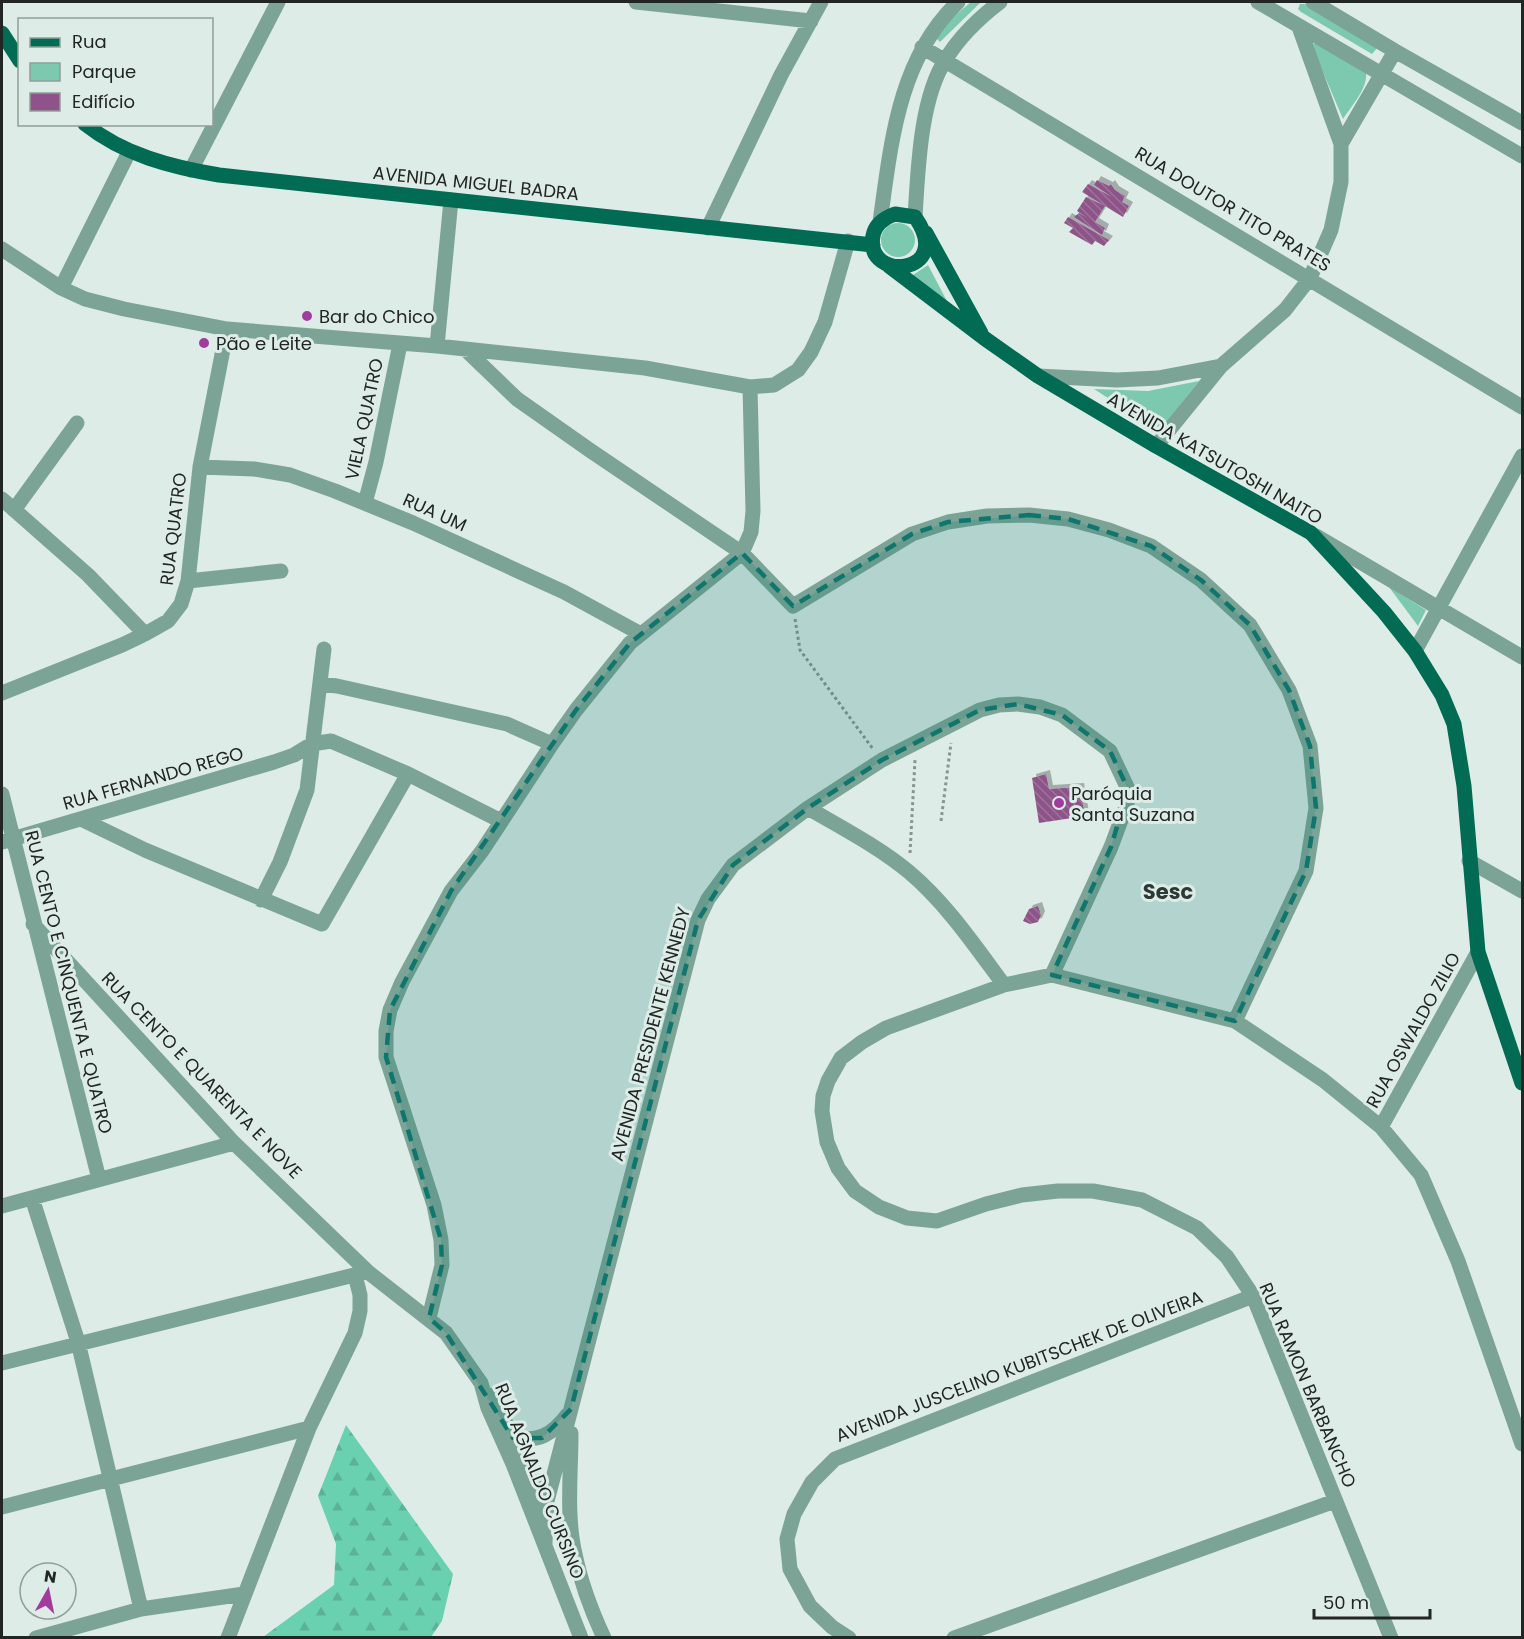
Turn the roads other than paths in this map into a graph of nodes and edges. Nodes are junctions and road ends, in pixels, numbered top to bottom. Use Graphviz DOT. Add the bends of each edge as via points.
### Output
graph roads {
  1 [pos="278,2"];
  2 [pos="636,2"];
  3 [pos="821,2"];
  4 [pos="958,2"];
  5 [pos="1000,2"];
  6 [pos="1258,2"];
  7 [pos="1313,2"];
  8 [pos="1277,6"];
  9 [pos="811,21"];
  10 [pos="1299,27"];
  11 [pos="2,33"];
  12 [pos="922,47"];
  13 [pos="1395,51"];
  14 [pos="18,58"];
  15 [pos="945,60"];
  16 [pos="1382,74"];
  17 [pos="1522,123"];
  18 [pos="88,126"];
  19 [pos="1341,144"];
  20 [pos="129,152"];
  21 [pos="1521,152"];
  22 [pos="191,171"];
  23 [pos="451,200"];
  24 [pos="880,222"];
  25 [pos="919,223"];
  26 [pos="708,228"];
  27 [pos="848,241"];
  28 [pos="873,245"];
  29 [pos="2,249"];
  30 [pos="889,266"];
  31 [pos="1310,278"];
  32 [pos="61,288"];
  33 [pos="227,329"];
  34 [pos="984,338"];
  35 [pos="400,344"];
  36 [pos="437,346"];
  37 [pos="465,350"];
  38 [pos="1221,366"];
  39 [pos="1038,376"];
  40 [pos="750,387"];
  41 [pos="1522,407"];
  42 [pos="77,423"];
  43 [pos="1156,446"];
  44 [pos="1522,456"];
  45 [pos="200,467"];
  46 [pos="2,499"];
  47 [pos="365,503"];
  48 [pos="14,510"];
  49 [pos="1311,533"];
  50 [pos="742,553"];
  51 [pos="281,571"];
  52 [pos="188,581"];
  53 [pos="1438,607"];
  54 [pos="145,634"];
  55 [pos="640,634"];
  56 [pos="324,649"];
  57 [pos="1415,651"];
  58 [pos="1522,657"];
  59 [pos="320,684"];
  60 [pos="2,693"];
  61 [pos="312,744"];
  62 [pos="552,744"];
  63 [pos="408,774"];
  64 [pos="2,794"];
  65 [pos="808,808"];
  66 [pos="81,819"];
  67 [pos="501,821"];
  68 [pos="7,841"];
  69 [pos="1469,861"];
  70 [pos="1522,891"];
  71 [pos="261,900"];
  72 [pos="33,924"];
  73 [pos="1478,952"];
  74 [pos="1052,975"];
  75 [pos="1004,985"];
  76 [pos="1235,1021"];
  77 [pos="1522,1083"];
  78 [pos="1381,1127"];
  79 [pos="234,1143"];
  80 [pos="99,1179"];
  81 [pos="32,1198"];
  82 [pos="2,1206"];
  83 [pos="362,1273"];
  84 [pos="1253,1296"];
  85 [pos="429,1318"];
  86 [pos="78,1342"];
  87 [pos="2,1363"];
  88 [pos="481,1383"];
  89 [pos="571,1409"];
  90 [pos="309,1428"];
  91 [pos="513,1438"];
  92 [pos="1522,1444"];
  93 [pos="513,1464"];
  94 [pos="110,1477"];
  95 [pos="1335,1502"];
  96 [pos="546,1505"];
  97 [pos="570,1505"];
  98 [pos="2,1507"];
  99 [pos="545,1544"];
  100 [pos="579,1569"];
  101 [pos="244,1594"];
  102 [pos="141,1609"];
  103 [pos="36,1638"];
  104 [pos="228,1638"];
  105 [pos="581,1638"];
  106 [pos="604,1638"];
  107 [pos="849,1638"];
  108 [pos="954,1638"];
  109 [pos="1391,1638"];
  1 -- 22 [label="street"];
  2 -- 9 [label="street"];
  3 -- 9 [label="street"];
  4 -- 12 [label="street"];
  5 -- 15 [label="street" via="976,20"];
  6 -- 8 [label="street"];
  7 -- 13 [label="street"];
  8 -- 10 [label="street"];
  9 -- 26 [label="street"];
  10 -- 16 [label="street"];
  10 -- 19 [label="street"];
  11 -- 14 [label="main road"];
  12 -- 15 [label="street, RUA DOUTOR TITO PRATES"];
  12 -- 24 [label="street" via="903,92"];
  13 -- 16 [label="street"];
  13 -- 17 [label="street"];
  15 -- 25 [label="street" via="923,126"];
  15 -- 31 [label="street, RUA DOUTOR TITO PRATES"];
  16 -- 19 [label="street"];
  16 -- 21 [label="street"];
  18 -- 20 [label="main road, AVENIDA MIGUEL BADRA"];
  19 -- 31 [label="street" via="1341,182 1332,230"];
  20 -- 22 [label="main road, AVENIDA MIGUEL BADRA"];
  20 -- 32 [label="street"];
  22 -- 23 [label="main road, AVENIDA MIGUEL BADRA"];
  23 -- 26 [label="main road, AVENIDA MIGUEL BADRA"];
  23 -- 36 [label="street"];
  24 -- 25 [label="main road" via="895,214"];
  24 -- 28 [label="main road" via="872,237"];
  25 -- 30 [label="main road" via="926,238 922,255 907,266"];
  25 -- 34 [label="main road"];
  26 -- 27 [label="main road, AVENIDA MIGUEL BADRA"];
  27 -- 28 [label="main road, AVENIDA MIGUEL BADRA"];
  27 -- 40 [label="street" via="825,322 811,352 798,370 774,385"];
  28 -- 30 [label="main road" via="875,254"];
  29 -- 32 [label="street"];
  30 -- 34 [label="main road"];
  31 -- 38 [label="street" via="1285,310"];
  31 -- 41 [label="street, RUA DOUTOR TITO PRATES"];
  32 -- 33 [label="street" via="124,309"];
  33 -- 35 [label="street"];
  33 -- 45 [label="street, RUA QUATRO"];
  34 -- 39 [label="main road, AVENIDA KATSUTOSHI NAITO"];
  35 -- 36 [label="street"];
  35 -- 47 [label="street, VIELA QUATRO"];
  36 -- 37 [label="street"];
  37 -- 40 [label="street" via="645,368"];
  37 -- 50 [label="street" via="517,399"];
  38 -- 39 [label="street" via="1158,378"];
  38 -- 43 [label="street"];
  39 -- 43 [label="main road, AVENIDA KATSUTOSHI NAITO"];
  40 -- 50 [label="street" via="753,510 751,532"];
  42 -- 48 [label="street"];
  43 -- 49 [label="main road, AVENIDA KATSUTOSHI NAITO"];
  44 -- 53 [label="street"];
  45 -- 47 [label="street, RUA UM" via="254,469 290,476"];
  45 -- 52 [label="street, RUA QUATRO"];
  46 -- 48 [label="street"];
  47 -- 55 [label="street, RUA UM" via="564,592"];
  48 -- 54 [label="street" via="88,575"];
  49 -- 53 [label="street"];
  49 -- 57 [label="main road, AVENIDA KATSUTOSHI NAITO"];
  50 -- 55 [label="street"];
  50 -- 76 [label="street" via="793,606 912,534 948,522 987,516 1068,519 1151,546 1201,580 1250,625 1289,690 1310,746 1316,808 1306,871"];
  51 -- 52 [label="street"];
  52 -- 54 [label="street, RUA QUATRO" via="181,604 168,621"];
  53 -- 57 [label="street"];
  53 -- 58 [label="street"];
  54 -- 60 [label="street, RUA QUATRO"];
  55 -- 62 [label="street"];
  56 -- 59 [label="street"];
  57 -- 69 [label="main road, AVENIDA KATSUTOSHI NAITO" via="1442,695 1454,724 1464,786"];
  59 -- 61 [label="street"];
  59 -- 62 [label="street" via="507,724"];
  61 -- 63 [label="street" via="331,741"];
  61 -- 66 [label="street, RUA FERNANDO REGO" via="274,762"];
  61 -- 71 [label="street" via="307,790"];
  62 -- 67 [label="street"];
  63 -- 67 [label="street"];
  63 -- 71 [label="street" via="321,924"];
  64 -- 68 [label="street, RUA CENTO E CINQUENTA E QUATRO"];
  65 -- 74 [label="street, AVENIDA PRESIDENTE KENNEDY" via="882,760 980,710 1018,704 1062,715 1110,751 1128,789 1127,804 1111,847"];
  65 -- 75 [label="street" via="909,872 938,901"];
  65 -- 89 [label="street, AVENIDA PRESIDENTE KENNEDY" via="733,865 698,920"];
  66 -- 68 [label="street, RUA FERNANDO REGO"];
  66 -- 71 [label="street"];
  67 -- 85 [label="street" via="451,891 402,982 386,1031 390,1074 434,1205 441,1240 442,1265"];
  68 -- 72 [label="street, RUA CENTO E CINQUENTA E QUATRO"];
  69 -- 70 [label="street"];
  69 -- 73 [label="main road, AVENIDA KATSUTOSHI NAITO"];
  72 -- 79 [label="street, RUA CENTO E QUARENTA E NOVE"];
  72 -- 80 [label="street, RUA CENTO E CINQUENTA E QUATRO"];
  73 -- 77 [label="main road, AVENIDA KATSUTOSHI NAITO"];
  73 -- 78 [label="street, RUA OSWALDO ZILIO"];
  74 -- 75 [label="street"];
  74 -- 76 [label="street"];
  75 -- 84 [label="street, RUA RAMON BARBANCHO" via="886,1028 841,1058 828,1081 822,1111 827,1142 838,1168 855,1191 879,1207 907,1218 937,1221 986,1204 1040,1193 1094,1191 1142,1200 1197,1228 1227,1257"];
  76 -- 78 [label="street" via="1323,1080"];
  78 -- 92 [label="street" via="1421,1175 1458,1261"];
  79 -- 80 [label="street"];
  79 -- 83 [label="street, RUA CENTO E QUARENTA E NOVE"];
  80 -- 81 [label="street"];
  81 -- 82 [label="street"];
  81 -- 86 [label="street"];
  83 -- 85 [label="street, RUA CENTO E QUARENTA E NOVE"];
  83 -- 86 [label="street"];
  83 -- 90 [label="street" via="355,1333"];
  84 -- 95 [label="street, RUA RAMON BARBANCHO"];
  84 -- 107 [label="street, AVENIDA JUSCELINO KUBITSCHEK DE OLIVEIRA" via="835,1459 812,1482 794,1514 787,1539 790,1569 810,1606"];
  85 -- 88 [label="street, RUA AGNALDO CURSINO" via="446,1333"];
  86 -- 87 [label="street"];
  86 -- 94 [label="street"];
  88 -- 91 [label="street"];
  88 -- 93 [label="street, RUA AGNALDO CURSINO"];
  89 -- 91 [label="street" via="542,1438"];
  89 -- 96 [label="street, AVENIDA PRESIDENTE KENNEDY"];
  89 -- 97 [label="street, AVENIDA PRESIDENTE KENNEDY"];
  90 -- 94 [label="street"];
  90 -- 101 [label="street"];
  91 -- 96 [label="street"];
  93 -- 96 [label="street"];
  93 -- 99 [label="street, RUA AGNALDO CURSINO"];
  94 -- 98 [label="street"];
  94 -- 102 [label="street"];
  95 -- 108 [label="street"];
  95 -- 109 [label="street, RUA RAMON BARBANCHO"];
  96 -- 97 [label="street"];
  96 -- 99 [label="street, AVENIDA PRESIDENTE KENNEDY"];
  96 -- 100 [label="street"];
  97 -- 100 [label="street, AVENIDA PRESIDENTE KENNEDY"];
  99 -- 105 [label="street, RUA AGNALDO CURSINO"];
  100 -- 106 [label="street" via="588,1603"];
  101 -- 102 [label="street"];
  101 -- 104 [label="street"];
  102 -- 103 [label="street"];
}
